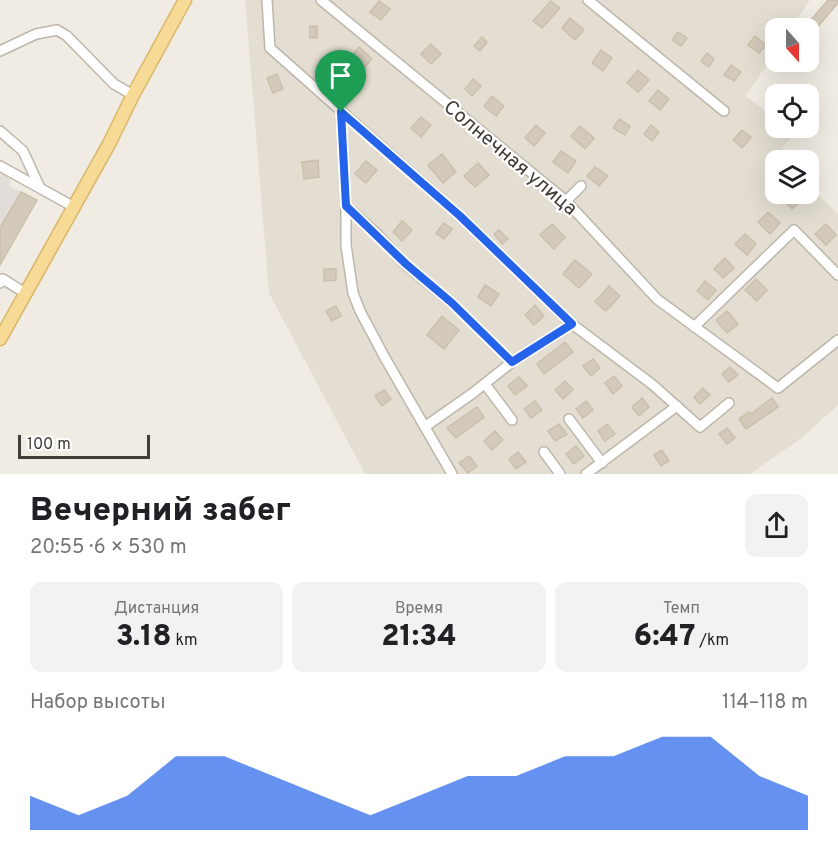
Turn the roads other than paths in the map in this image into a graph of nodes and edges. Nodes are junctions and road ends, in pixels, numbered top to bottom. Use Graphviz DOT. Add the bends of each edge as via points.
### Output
graph roads {
  1 [pos="186,0"];
  2 [pos="267,0"];
  3 [pos="321,0"];
  4 [pos="588,0"];
  5 [pos="0,51"];
  6 [pos="133,95"];
  7 [pos="724,111"];
  8 [pos="341,112"];
  9 [pos="0,131"];
  10 [pos="0,166"];
  11 [pos="581,186"];
  12 [pos="40,188"];
  13 [pos="566,201"];
  14 [pos="346,206"];
  15 [pos="74,207"];
  16 [pos="838,275"];
  17 [pos="0,283"];
  18 [pos="26,293"];
  19 [pos="572,324"];
  20 [pos="694,327"];
  21 [pos="0,339"];
  22 [pos="838,340"];
  23 [pos="512,362"];
  24 [pos="485,384"];
  25 [pos="729,403"];
  26 [pos="677,406"];
  27 [pos="569,419"];
  28 [pos="512,420"];
  29 [pos="426,426"];
  30 [pos="544,452"];
  31 [pos="602,463"];
  32 [pos="452,474"];
  33 [pos="560,474"];
  34 [pos="586,474"];
  1 -- 6 [label="main road"];
  2 -- 8 [label="street" via="270,48"];
  3 -- 13 [label="street, Солнечная улица"];
  4 -- 7 [label="street"];
  5 -- 6 [label="street" via="36,34 57,30 114,84"];
  6 -- 15 [label="main road"];
  8 -- 14 [label="street"];
  8 -- 19 [label="street" via="460,216"];
  9 -- 12 [label="street" via="23,151"];
  10 -- 12 [label="street"];
  11 -- 13 [label="street"];
  12 -- 15 [label="street"];
  13 -- 20 [label="street, Солнечная улица" via="657,299"];
  14 -- 23 [label="street"];
  14 -- 29 [label="street" via="346,245 353,293 385,358"];
  15 -- 18 [label="main road"];
  16 -- 20 [label="street" via="794,230"];
  17 -- 18 [label="street" via="3,279"];
  18 -- 21 [label="main road"];
  19 -- 23 [label="street"];
  19 -- 26 [label="street"];
  20 -- 22 [label="street, Солнечная улица" via="778,388"];
  23 -- 24 [label="street"];
  24 -- 28 [label="street"];
  24 -- 29 [label="street"];
  25 -- 26 [label="street" via="700,427"];
  26 -- 31 [label="street"];
  27 -- 31 [label="street"];
  29 -- 32 [label="street"];
  30 -- 33 [label="street"];
  31 -- 34 [label="street"];
}
